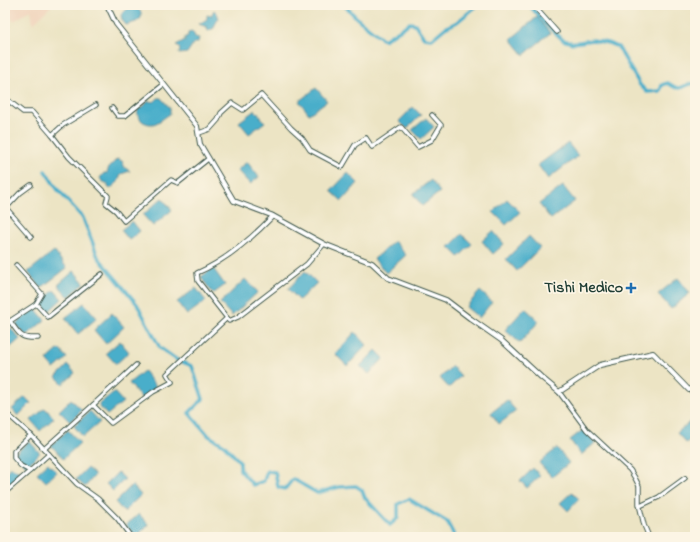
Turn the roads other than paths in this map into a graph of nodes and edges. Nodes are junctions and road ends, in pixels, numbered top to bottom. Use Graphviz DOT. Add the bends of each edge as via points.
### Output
graph roads {
  1 [pos="107,5"];
  2 [pos="533,5"];
  3 [pos="558,32"];
  4 [pos="163,84"];
  5 [pos="5,101"];
  6 [pos="96,105"];
  7 [pos="112,108"];
  8 [pos="432,115"];
  9 [pos="199,133"];
  10 [pos="52,135"];
  11 [pos="208,159"];
  12 [pos="31,184"];
  13 [pos="6,209"];
  14 [pos="272,216"];
  15 [pos="31,238"];
  16 [pos="324,244"];
  17 [pos="16,265"];
  18 [pos="102,274"];
  19 [pos="36,304"];
  20 [pos="227,318"];
  21 [pos="10,321"];
  22 [pos="5,325"];
  23 [pos="38,338"];
  24 [pos="136,365"];
  25 [pos="695,388"];
  26 [pos="559,392"];
  27 [pos="93,405"];
  28 [pos="5,412"];
  29 [pos="30,435"];
  30 [pos="44,449"];
  31 [pos="49,454"];
  32 [pos="30,471"];
  33 [pos="685,478"];
  34 [pos="5,490"];
  35 [pos="640,506"];
  36 [pos="131,537"];
  37 [pos="649,537"];
  1 -- 4 [label="street" via="116,24"];
  2 -- 3 [label="street"];
  4 -- 7 [label="street" via="125,116 118,116"];
  4 -- 9 [label="street" via="197,126"];
  5 -- 10 [label="street" via="9,101 22,112 32,112"];
  6 -- 10 [label="street" via="63,125"];
  8 -- 9 [label="street" via="441,125 432,140 418,147 401,126 372,147 366,138 355,145 342,167 310,150 302,138 261,95 243,110 232,103 210,128"];
  9 -- 11 [label="street" via="200,144"];
  10 -- 11 [label="street" via="74,163 108,196 106,203 124,221 171,180 178,183"];
  11 -- 14 [label="street" via="234,201"];
  12 -- 13 [label="street"];
  13 -- 15 [label="street"];
  14 -- 16 [label="street"];
  14 -- 20 [label="street" via="239,248 197,273 198,281"];
  16 -- 20 [label="street" via="307,264 238,317 230,321"];
  16 -- 26 [label="street" via="372,263 388,278 446,300 502,340"];
  17 -- 19 [label="street" via="42,294"];
  18 -- 19 [label="street" via="48,317"];
  19 -- 21 [label="street"];
  20 -- 27 [label="street" via="168,374 172,382 153,392 111,423"];
  21 -- 22 [label="street"];
  21 -- 23 [label="street" via="22,337"];
  24 -- 27 [label="street"];
  25 -- 26 [label="street" via="689,390 653,353 600,365"];
  26 -- 35 [label="street" via="587,430 630,470 639,486"];
  27 -- 30 [label="street"];
  28 -- 29 [label="street"];
  29 -- 30 [label="street"];
  29 -- 32 [label="street" via="14,451 14,458"];
  30 -- 31 [label="street"];
  31 -- 32 [label="street"];
  31 -- 36 [label="street" via="77,484 98,499 117,518"];
  32 -- 34 [label="street"];
  33 -- 35 [label="street" via="659,497"];
  35 -- 37 [label="street"];
}
